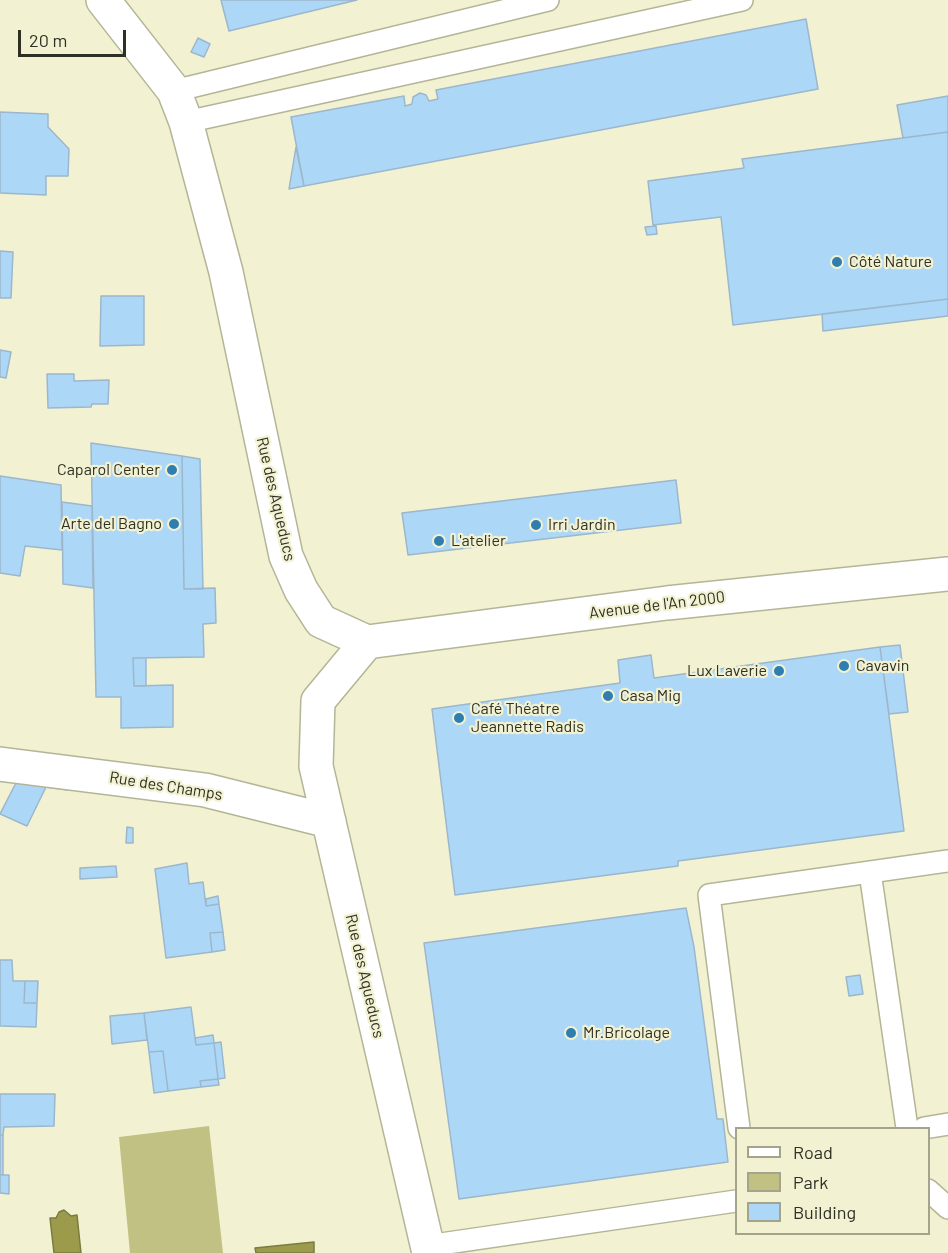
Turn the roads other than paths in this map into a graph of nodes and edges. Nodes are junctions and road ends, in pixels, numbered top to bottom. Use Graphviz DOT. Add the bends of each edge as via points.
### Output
graph roads {
  1 [pos="103,0"];
  2 [pos="548,0"];
  3 [pos="742,0"];
  4 [pos="174,91"];
  5 [pos="186,122"];
  6 [pos="948,574"];
  7 [pos="367,642"];
  8 [pos="0,764"];
  9 [pos="329,821"];
  10 [pos="948,861"];
  11 [pos="870,872"];
  12 [pos="948,1124"];
  13 [pos="739,1127"];
  14 [pos="907,1127"];
  15 [pos="930,1127"];
  16 [pos="930,1192"];
  17 [pos="735,1201"];
  18 [pos="948,1208"];
  19 [pos="428,1249"];
  1 -- 4 [label="street, Rue des Aqueducs"];
  2 -- 4 [label="lane"];
  3 -- 5 [label="lane"];
  4 -- 5 [label="street, Rue des Aqueducs"];
  5 -- 7 [label="street, Rue des Aqueducs" via="226,272 286,556 321,621"];
  6 -- 7 [label="street, Avenue de l'An 2000" via="679,602"];
  7 -- 9 [label="street, Rue des Aqueducs" via="318,701 316,766"];
  8 -- 9 [label="street, Rue des Champs" via="205,790"];
  9 -- 19 [label="street, Rue des Aqueducs"];
  10 -- 11 [label="lane"];
  11 -- 13 [label="lane" via="709,896"];
  11 -- 14 [label="lane"];
  12 -- 15 [label="lane"];
  16 -- 18 [label="lane"];
  17 -- 19 [label="lane"];
}
